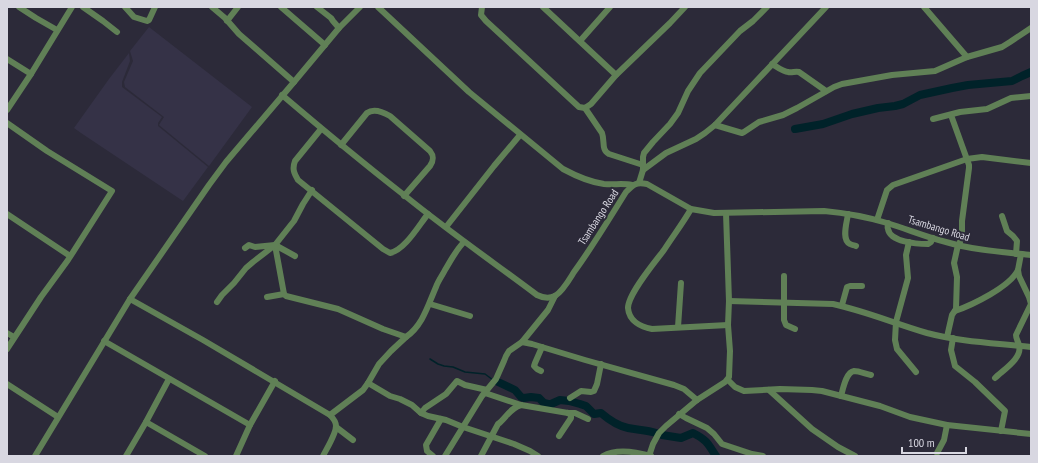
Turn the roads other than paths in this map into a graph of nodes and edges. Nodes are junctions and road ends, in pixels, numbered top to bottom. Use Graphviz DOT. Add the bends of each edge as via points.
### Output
graph roads {
  1 [pos="19,7"];
  2 [pos="72,7"];
  3 [pos="83,7"];
  4 [pos="125,7"];
  5 [pos="155,7"];
  6 [pos="212,7"];
  7 [pos="238,7"];
  8 [pos="281,7"];
  9 [pos="318,7"];
  10 [pos="360,7"];
  11 [pos="378,7"];
  12 [pos="482,7"];
  13 [pos="543,7"];
  14 [pos="610,7"];
  15 [pos="685,7"];
  16 [pos="767,7"];
  17 [pos="826,7"];
  18 [pos="924,7"];
  19 [pos="227,21"];
  20 [pos="339,28"];
  21 [pos="1031,28"];
  22 [pos="58,30"];
  23 [pos="117,32"];
  24 [pos="580,41"];
  25 [pos="325,45"];
  26 [pos="966,57"];
  27 [pos="7,59"];
  28 [pos="772,64"];
  29 [pos="31,74"];
  30 [pos="616,75"];
  31 [pos="294,82"];
  32 [pos="826,91"];
  33 [pos="282,95"];
  34 [pos="1031,96"];
  35 [pos="586,108"];
  36 [pos="7,110"];
  37 [pos="950,115"];
  38 [pos="933,119"];
  39 [pos="7,123"];
  40 [pos="715,125"];
  41 [pos="322,129"];
  42 [pos="520,134"];
  43 [pos="341,145"];
  44 [pos="967,159"];
  45 [pos="1031,163"];
  46 [pos="643,167"];
  47 [pos="639,183"];
  48 [pos="632,185"];
  49 [pos="312,190"];
  50 [pos="404,196"];
  51 [pos="692,209"];
  52 [pos="726,213"];
  53 [pos="7,214"];
  54 [pos="428,214"];
  55 [pos="848,214"];
  56 [pos="1002,216"];
  57 [pos="877,220"];
  58 [pos="888,223"];
  59 [pos="446,227"];
  60 [pos="933,238"];
  61 [pos="464,242"];
  62 [pos="909,242"];
  63 [pos="275,245"];
  64 [pos="958,245"];
  65 [pos="856,246"];
  66 [pos="245,248"];
  67 [pos="1018,254"];
  68 [pos="1031,255"];
  69 [pos="70,256"];
  70 [pos="295,256"];
  71 [pos="1018,270"];
  72 [pos="784,276"];
  73 [pos="681,283"];
  74 [pos="862,286"];
  75 [pos="284,294"];
  76 [pos="555,296"];
  77 [pos="267,297"];
  78 [pos="130,299"];
  79 [pos="729,301"];
  80 [pos="217,302"];
  81 [pos="784,302"];
  82 [pos="430,304"];
  83 [pos="842,305"];
  84 [pos="955,311"];
  85 [pos="470,316"];
  86 [pos="896,322"];
  87 [pos="728,325"];
  88 [pos="678,327"];
  89 [pos="795,329"];
  90 [pos="7,333"];
  91 [pos="14,337"];
  92 [pos="406,337"];
  93 [pos="950,338"];
  94 [pos="104,341"];
  95 [pos="522,342"];
  96 [pos="542,346"];
  97 [pos="1020,346"];
  98 [pos="1031,347"];
  99 [pos="7,349"];
  100 [pos="601,364"];
  101 [pos="541,371"];
  102 [pos="916,372"];
  103 [pos="871,375"];
  104 [pos="995,378"];
  105 [pos="169,379"];
  106 [pos="728,380"];
  107 [pos="274,381"];
  108 [pos="368,383"];
  109 [pos="7,384"];
  110 [pos="769,390"];
  111 [pos="486,392"];
  112 [pos="841,396"];
  113 [pos="570,398"];
  114 [pos="697,400"];
  115 [pos="521,405"];
  116 [pos="421,412"];
  117 [pos="568,413"];
  118 [pos="679,414"];
  119 [pos="330,415"];
  120 [pos="58,416"];
  121 [pos="441,419"];
  122 [pos="588,419"];
  123 [pos="146,422"];
  124 [pos="250,424"];
  125 [pos="948,425"];
  126 [pos="463,427"];
  127 [pos="336,428"];
  128 [pos="1001,431"];
  129 [pos="1031,434"];
  130 [pos="491,436"];
  131 [pos="559,436"];
  132 [pos="354,440"];
  133 [pos="937,453"];
  134 [pos="36,456"];
  135 [pos="126,456"];
  136 [pos="205,456"];
  137 [pos="236,456"];
  138 [pos="324,456"];
  139 [pos="432,456"];
  140 [pos="445,456"];
  141 [pos="481,456"];
  142 [pos="538,456"];
  143 [pos="603,456"];
  144 [pos="650,456"];
  145 [pos="763,456"];
  146 [pos="854,456"];
  1 -- 22 [label="street"];
  2 -- 22 [label="street"];
  3 -- 23 [label="street"];
  4 -- 5 [label="street" via="134,17 147,21"];
  6 -- 19 [label="street"];
  7 -- 19 [label="street"];
  8 -- 25 [label="street"];
  9 -- 20 [label="street"];
  10 -- 20 [label="street"];
  11 -- 42 [label="street" via="469,92"];
  12 -- 35 [label="street" via="482,15 486,21 579,107"];
  13 -- 24 [label="street"];
  14 -- 24 [label="street"];
  15 -- 30 [label="street"];
  16 -- 46 [label="street" via="700,72 678,113 644,153"];
  17 -- 28 [label="street"];
  18 -- 26 [label="street"];
  19 -- 31 [label="street"];
  20 -- 25 [label="street"];
  21 -- 26 [label="street" via="1002,47"];
  22 -- 29 [label="street"];
  24 -- 30 [label="street"];
  25 -- 31 [label="street"];
  26 -- 32 [label="street" via="935,71 842,84"];
  27 -- 29 [label="street"];
  28 -- 32 [label="street" via="786,72 799,72"];
  28 -- 40 [label="street"];
  29 -- 36 [label="street"];
  30 -- 35 [label="street"];
  31 -- 33 [label="street"];
  32 -- 40 [label="street" via="797,108 759,122 744,132 739,133"];
  33 -- 41 [label="street"];
  33 -- 78 [label="street" via="226,162"];
  34 -- 37 [label="street" via="1011,98 987,109"];
  35 -- 46 [label="street" via="604,136 605,152"];
  37 -- 38 [label="street"];
  37 -- 44 [label="street"];
  39 -- 69 [label="street" via="112,191"];
  40 -- 46 [label="street" via="696,139"];
  41 -- 43 [label="street"];
  41 -- 49 [label="street" via="293,166 298,180"];
  42 -- 48 [label="street" via="563,169 578,177 599,183"];
  42 -- 59 [label="street"];
  43 -- 50 [label="street"];
  43 -- 50 [label="street" via="370,111 390,116 430,151 433,158 430,166"];
  44 -- 45 [label="street" via="982,157"];
  44 -- 57 [label="street" via="889,187"];
  44 -- 64 [label="street" via="970,168 962,234"];
  46 -- 47 [label="street"];
  47 -- 48 [label="street, Tsambango Road"];
  47 -- 51 [label="street, Tsambango Road" via="647,184"];
  48 -- 76 [label="street, Tsambango Road" via="583,260"];
  49 -- 54 [label="street" via="390,253 403,245"];
  49 -- 63 [label="street"];
  50 -- 54 [label="street"];
  51 -- 52 [label="street, Tsambango Road"];
  51 -- 88 [label="street" via="629,303 631,316 642,326 652,329"];
  52 -- 55 [label="street, Tsambango Road" via="824,211"];
  52 -- 79 [label="street"];
  53 -- 69 [label="street"];
  54 -- 59 [label="street"];
  55 -- 57 [label="street, Tsambango Road"];
  55 -- 65 [label="street" via="845,236 849,244"];
  56 -- 67 [label="street" via="1007,231 1016,242"];
  57 -- 58 [label="street, Tsambango Road"];
  58 -- 60 [label="street, Tsambango Road"];
  58 -- 62 [label="street" via="891,235"];
  59 -- 61 [label="street"];
  60 -- 62 [label="street" via="928,244"];
  60 -- 64 [label="street, Tsambango Road"];
  61 -- 76 [label="street" via="538,295 548,298"];
  61 -- 82 [label="street" via="439,280"];
  62 -- 86 [label="street" via="906,255 908,280"];
  63 -- 66 [label="street" via="248,245"];
  63 -- 70 [label="street"];
  63 -- 75 [label="street"];
  63 -- 80 [label="street" via="252,262"];
  64 -- 67 [label="street, Tsambango Road"];
  64 -- 84 [label="street" via="954,264 958,284"];
  67 -- 68 [label="street, Tsambango Road"];
  67 -- 71 [label="street"];
  69 -- 91 [label="street"];
  71 -- 84 [label="street" via="1012,280 987,296"];
  71 -- 97 [label="street" via="1030,300 1029,308 1016,335"];
  72 -- 81 [label="street"];
  73 -- 88 [label="street"];
  74 -- 83 [label="street" via="847,287"];
  75 -- 77 [label="street"];
  75 -- 92 [label="street" via="338,310"];
  76 -- 95 [label="street, Tsambango Road" via="548,310"];
  78 -- 94 [label="street"];
  78 -- 107 [label="street"];
  79 -- 81 [label="street"];
  79 -- 87 [label="street"];
  81 -- 83 [label="street"];
  81 -- 89 [label="street" via="784,322"];
  82 -- 85 [label="street"];
  82 -- 92 [label="street" via="416,329"];
  83 -- 86 [label="street"];
  84 -- 93 [label="street" via="952,315"];
  86 -- 93 [label="street"];
  86 -- 102 [label="street" via="897,349"];
  87 -- 88 [label="street"];
  87 -- 106 [label="street"];
  90 -- 91 [label="street"];
  91 -- 99 [label="street"];
  92 -- 108 [label="street" via="379,364"];
  93 -- 97 [label="street"];
  93 -- 128 [label="street" via="955,366 978,384 1005,411"];
  94 -- 105 [label="street"];
  94 -- 120 [label="street"];
  95 -- 96 [label="street"];
  95 -- 111 [label="street, Tsambango Road" via="509,351 496,379"];
  96 -- 100 [label="street"];
  96 -- 101 [label="street" via="534,366 536,370"];
  97 -- 98 [label="street"];
  97 -- 104 [label="street" via="1017,358"];
  100 -- 113 [label="street" via="594,391 581,391"];
  100 -- 114 [label="street" via="674,385 684,389"];
  103 -- 112 [label="street" via="854,371 850,373"];
  105 -- 123 [label="street"];
  105 -- 124 [label="street"];
  106 -- 110 [label="street" via="744,391"];
  106 -- 114 [label="street"];
  107 -- 119 [label="street"];
  107 -- 124 [label="street"];
  108 -- 116 [label="street"];
  108 -- 119 [label="street" via="363,390"];
  109 -- 120 [label="street"];
  110 -- 112 [label="street" via="812,390"];
  110 -- 146 [label="street" via="812,430"];
  111 -- 115 [label="street"];
  111 -- 116 [label="street" via="457,382 446,394"];
  111 -- 126 [label="street, Tsambango Road"];
  112 -- 125 [label="street" via="910,417"];
  114 -- 118 [label="street"];
  115 -- 117 [label="street"];
  115 -- 130 [label="street" via="510,410"];
  116 -- 121 [label="street"];
  117 -- 122 [label="street"];
  117 -- 131 [label="street" via="571,418"];
  118 -- 144 [label="street" via="659,433"];
  118 -- 145 [label="street" via="707,428 722,444"];
  119 -- 127 [label="street"];
  120 -- 134 [label="street"];
  121 -- 126 [label="street"];
  121 -- 139 [label="street" via="426,445 427,452"];
  123 -- 135 [label="street"];
  123 -- 136 [label="street"];
  124 -- 137 [label="street"];
  125 -- 128 [label="street"];
  125 -- 133 [label="street"];
  126 -- 130 [label="street"];
  126 -- 140 [label="street, Tsambango Road"];
  127 -- 132 [label="street"];
  127 -- 138 [label="street"];
  128 -- 129 [label="street"];
  130 -- 141 [label="street"];
  130 -- 142 [label="street"];
  143 -- 144 [label="street" via="614,452 638,452"];
}
